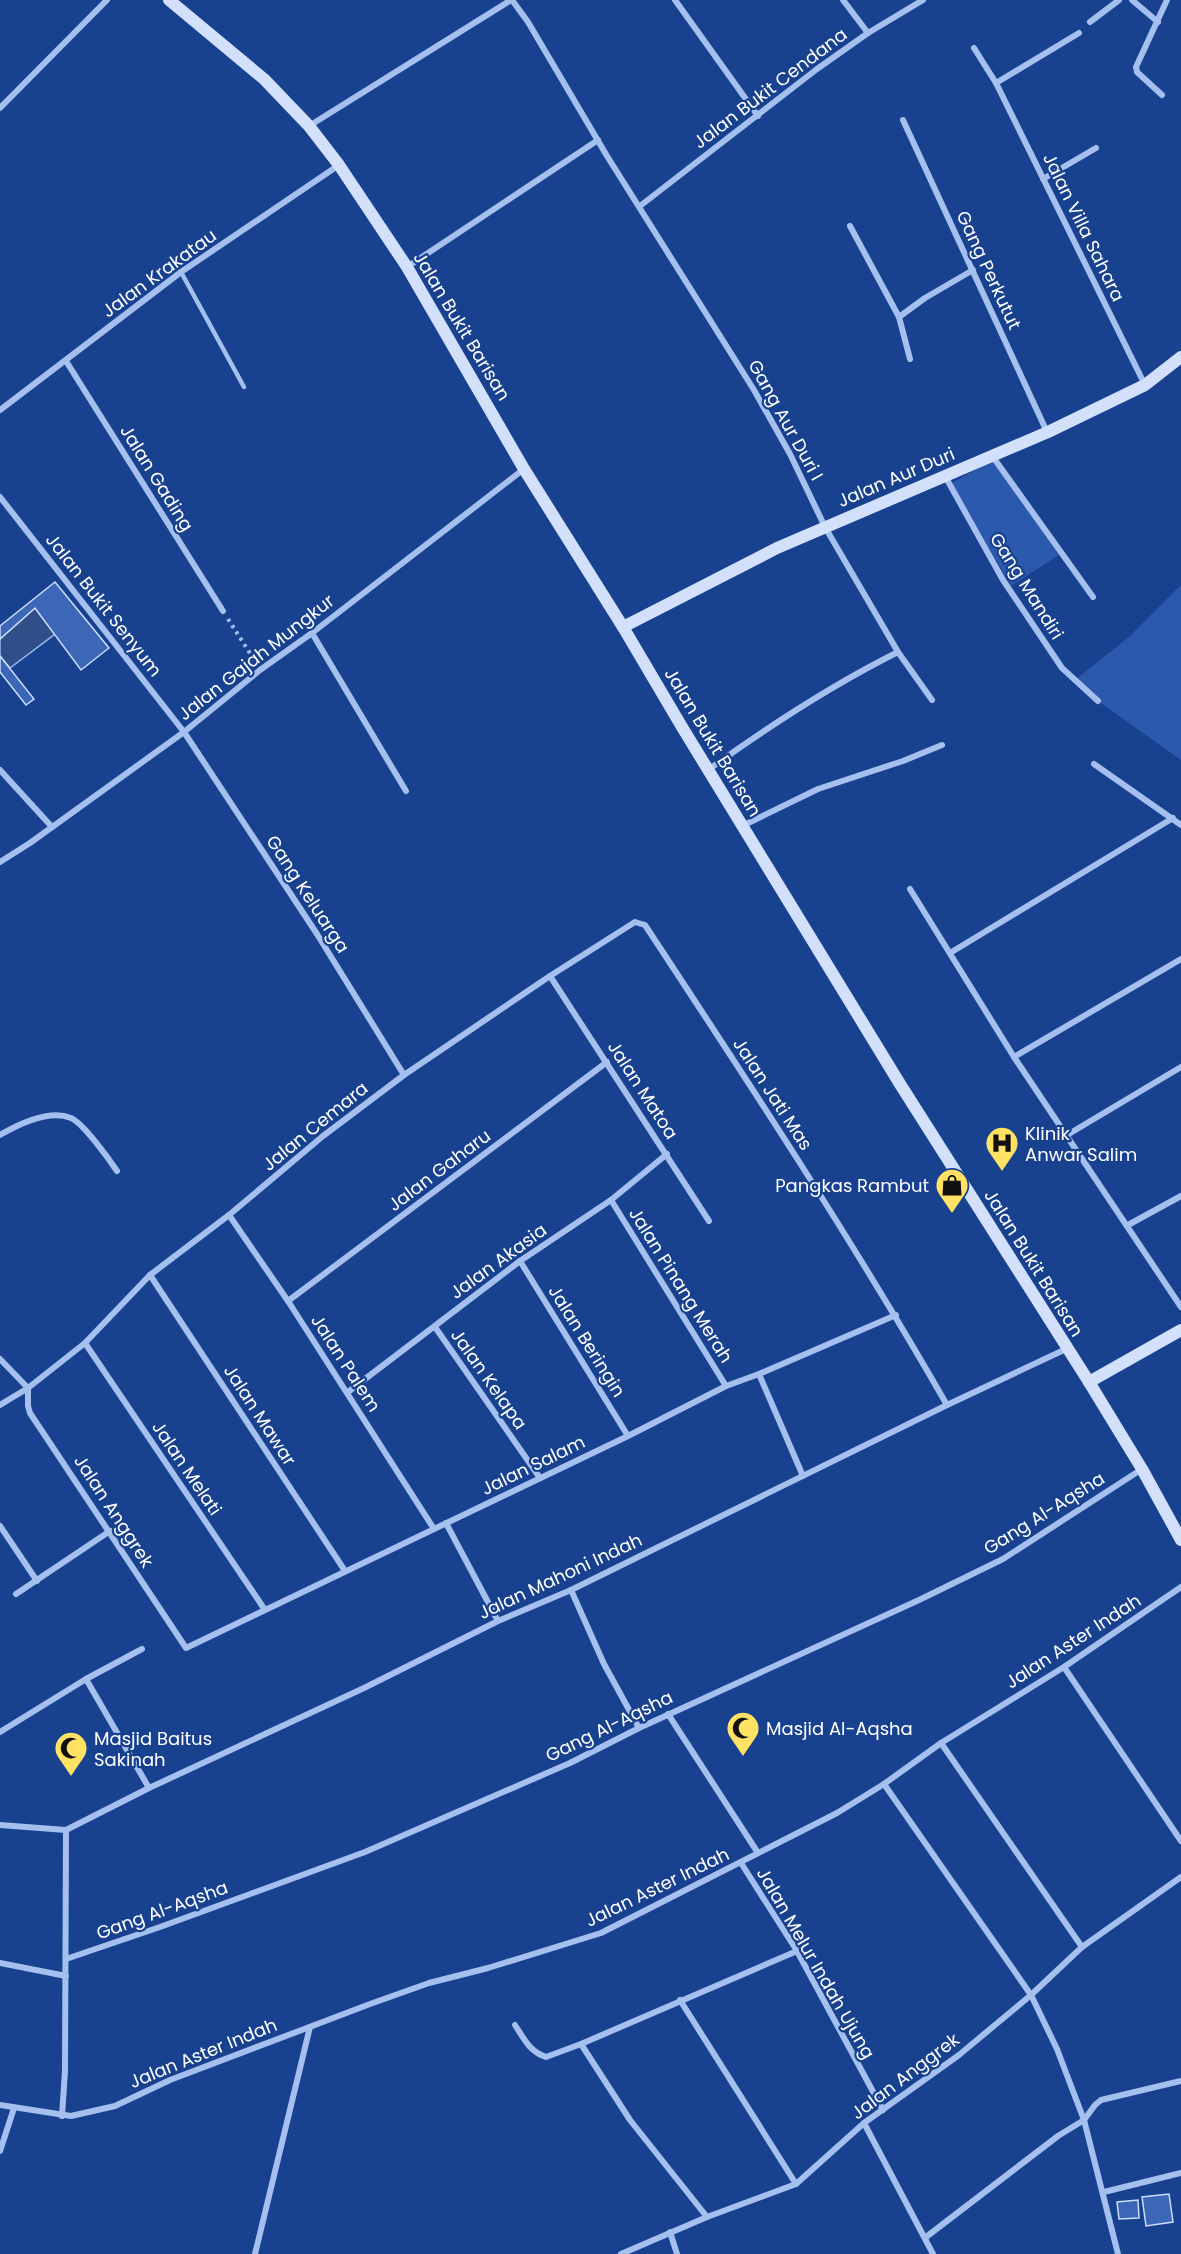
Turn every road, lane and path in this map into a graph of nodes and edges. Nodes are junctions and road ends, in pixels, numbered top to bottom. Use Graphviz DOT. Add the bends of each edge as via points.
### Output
graph roads {
  1 [pos="108,0"];
  2 [pos="169,0"];
  3 [pos="511,0"];
  4 [pos="675,0"];
  5 [pos="843,0"];
  6 [pos="923,0"];
  7 [pos="1119,0"];
  8 [pos="1132,0"];
  9 [pos="1167,0"];
  10 [pos="1090,22"];
  11 [pos="1158,22"];
  12 [pos="868,33"];
  13 [pos="1079,33"];
  14 [pos="974,48"];
  15 [pos="996,83"];
  16 [pos="1162,95"];
  17 [pos="0,108"];
  18 [pos="758,116"];
  19 [pos="903,120"];
  20 [pos="309,126"];
  21 [pos="598,140"];
  22 [pos="1096,148"];
  23 [pos="339,165"];
  24 [pos="1043,179"];
  25 [pos="640,207"];
  26 [pos="850,226"];
  27 [pos="407,267"];
  28 [pos="973,270"];
  29 [pos="182,272"];
  30 [pos="898,317"];
  31 [pos="1181,357"];
  32 [pos="910,359"];
  33 [pos="66,361"];
  34 [pos="1145,385"];
  35 [pos="244,387"];
  36 [pos="0,410"];
  37 [pos="1048,432"];
  38 [pos="993,457"];
  39 [pos="525,469"];
  40 [pos="945,475"];
  41 [pos="0,497"];
  42 [pos="825,527"];
  43 [pos="1093,597"];
  44 [pos="223,611"];
  45 [pos="623,627"];
  46 [pos="312,633"];
  47 [pos="898,652"];
  48 [pos="260,670"];
  49 [pos="932,700"];
  50 [pos="1098,701"];
  51 [pos="184,732"];
  52 [pos="942,745"];
  53 [pos="1094,764"];
  54 [pos="0,770"];
  55 [pos="708,770"];
  56 [pos="406,791"];
  57 [pos="1173,818"];
  58 [pos="1181,825"];
  59 [pos="742,826"];
  60 [pos="52,827"];
  61 [pos="0,862"];
  62 [pos="910,889"];
  63 [pos="645,925"];
  64 [pos="950,953"];
  65 [pos="1181,958"];
  66 [pos="550,976"];
  67 [pos="1014,1058"];
  68 [pos="607,1062"];
  69 [pos="1181,1067"];
  70 [pos="404,1075"];
  71 [pos="0,1134"];
  72 [pos="1067,1136"];
  73 [pos="667,1154"];
  74 [pos="117,1171"];
  75 [pos="1181,1196"];
  76 [pos="611,1200"];
  77 [pos="229,1215"];
  78 [pos="709,1221"];
  79 [pos="1128,1225"];
  80 [pos="520,1261"];
  81 [pos="150,1275"];
  82 [pos="288,1301"];
  83 [pos="1181,1306"];
  84 [pos="896,1315"];
  85 [pos="435,1327"];
  86 [pos="1181,1330"];
  87 [pos="86,1343"];
  88 [pos="1066,1349"];
  89 [pos="0,1359"];
  90 [pos="759,1374"];
  91 [pos="1089,1382"];
  92 [pos="726,1386"];
  93 [pos="28,1388"];
  94 [pos="348,1392"];
  95 [pos="0,1405"];
  96 [pos="947,1405"];
  97 [pos="628,1436"];
  98 [pos="1142,1469"];
  99 [pos="803,1476"];
  100 [pos="540,1478"];
  101 [pos="446,1523"];
  102 [pos="0,1527"];
  103 [pos="434,1529"];
  104 [pos="110,1532"];
  105 [pos="1181,1540"];
  106 [pos="345,1571"];
  107 [pos="37,1581"];
  108 [pos="1181,1587"];
  109 [pos="572,1590"];
  110 [pos="16,1594"];
  111 [pos="265,1610"];
  112 [pos="498,1621"];
  113 [pos="186,1648"];
  114 [pos="142,1649"];
  115 [pos="1064,1667"];
  116 [pos="86,1679"];
  117 [pos="668,1714"];
  118 [pos="639,1728"];
  119 [pos="0,1732"];
  120 [pos="941,1743"];
  121 [pos="884,1784"];
  122 [pos="149,1788"];
  123 [pos="0,1824"];
  124 [pos="66,1830"];
  125 [pos="1181,1841"];
  126 [pos="758,1853"];
  127 [pos="741,1863"];
  128 [pos="1181,1877"];
  129 [pos="1082,1947"];
  130 [pos="796,1951"];
  131 [pos="66,1959"];
  132 [pos="0,1963"];
  133 [pos="66,1976"];
  134 [pos="1031,1995"];
  135 [pos="680,2000"];
  136 [pos="515,2025"];
  137 [pos="310,2027"];
  138 [pos="581,2043"];
  139 [pos="1181,2081"];
  140 [pos="0,2105"];
  141 [pos="14,2108"];
  142 [pos="883,2110"];
  143 [pos="62,2116"];
  144 [pos="1084,2120"];
  145 [pos="864,2123"];
  146 [pos="0,2151"];
  147 [pos="1181,2173"];
  148 [pos="796,2184"];
  149 [pos="1104,2192"];
  150 [pos="706,2217"];
  151 [pos="670,2232"];
  152 [pos="926,2237"];
  153 [pos="255,2254"];
  154 [pos="621,2254"];
  155 [pos="677,2254"];
  156 [pos="933,2254"];
  157 [pos="1118,2254"];
  1 -- 17 [label="street"];
  2 -- 20 [label="main road, Jalan Bukit Barisan" via="264,79"];
  3 -- 20 [label="street"];
  3 -- 21 [label="street, Gang Aur Duri I"];
  4 -- 18 [label="street"];
  5 -- 12 [label="street"];
  6 -- 12 [label="street, Jalan Bukit Cendana"];
  7 -- 10 [label="street"];
  8 -- 11 [label="street"];
  9 -- 11 [label="street"];
  11 -- 16 [label="street" via="1136,67"];
  12 -- 18 [label="street, Jalan Bukit Cendana"];
  13 -- 15 [label="street"];
  14 -- 15 [label="street, Jalan Villa Sahara"];
  15 -- 24 [label="street, Jalan Villa Sahara"];
  18 -- 25 [label="street, Jalan Bukit Cendana"];
  19 -- 28 [label="street, Gang Perkutut"];
  20 -- 23 [label="main road, Jalan Bukit Barisan"];
  21 -- 25 [label="street, Gang Aur Duri I"];
  21 -- 27 [label="street"];
  22 -- 24 [label="street"];
  23 -- 27 [label="main road, Jalan Bukit Barisan"];
  23 -- 29 [label="street, Jalan Krakatau"];
  24 -- 34 [label="street, Jalan Villa Sahara"];
  25 -- 42 [label="street, Gang Aur Duri I" via="754,390"];
  26 -- 30 [label="street"];
  27 -- 39 [label="main road, Jalan Bukit Barisan"];
  28 -- 30 [label="street"];
  28 -- 37 [label="street, Gang Perkutut"];
  29 -- 33 [label="street, Jalan Krakatau"];
  29 -- 35 [label="lane"];
  30 -- 32 [label="street"];
  31 -- 34 [label="main road, Jalan Aur Duri"];
  33 -- 36 [label="street, Jalan Krakatau"];
  33 -- 44 [label="street, Jalan Gading"];
  34 -- 37 [label="main road, Jalan Aur Duri"];
  37 -- 38 [label="main road, Jalan Aur Duri"];
  38 -- 40 [label="main road, Jalan Aur Duri"];
  38 -- 43 [label="street"];
  39 -- 45 [label="main road, Jalan Bukit Barisan"];
  39 -- 46 [label="street, Jalan Gajah Mungkur"];
  40 -- 42 [label="main road, Jalan Aur Duri"];
  40 -- 50 [label="street, Gang Mandiri" via="1003,580 1062,668"];
  41 -- 51 [label="street, Jalan Bukit Senyum"];
  42 -- 45 [label="main road, Jalan Aur Duri"];
  42 -- 47 [label="street, Gang Aur Duri I"];
  44 -- 48 [label="path"];
  45 -- 55 [label="main road, Jalan Bukit Barisan"];
  46 -- 48 [label="street, Jalan Gajah Mungkur"];
  46 -- 56 [label="street"];
  47 -- 49 [label="street, Gang Aur Duri I"];
  47 -- 55 [label="street" via="820,694"];
  48 -- 51 [label="street, Jalan Gajah Mungkur"];
  51 -- 60 [label="street, Jalan Gajah Mungkur"];
  51 -- 70 [label="street, Gang Keluarga"];
  52 -- 59 [label="street" via="818,789"];
  53 -- 57 [label="street"];
  54 -- 60 [label="street"];
  55 -- 59 [label="main road, Jalan Bukit Barisan"];
  57 -- 58 [label="street"];
  57 -- 64 [label="street"];
  59 -- 88 [label="main road, Jalan Bukit Barisan"];
  60 -- 61 [label="street, Jalan Gajah Mungkur"];
  62 -- 64 [label="street"];
  63 -- 66 [label="street, Jalan Cemara" via="635,922"];
  63 -- 84 [label="street, Jalan Jati Mas"];
  64 -- 67 [label="street"];
  65 -- 67 [label="street"];
  66 -- 68 [label="street, Jalan Matoa"];
  66 -- 70 [label="street, Jalan Cemara"];
  67 -- 72 [label="street"];
  68 -- 73 [label="street, Jalan Matoa"];
  68 -- 82 [label="street, Jalan Gaharu"];
  69 -- 72 [label="street"];
  70 -- 77 [label="street, Jalan Cemara"];
  71 -- 74 [label="street" via="47,1115 72,1118 103,1149"];
  72 -- 79 [label="street"];
  73 -- 76 [label="street, Jalan Akasia"];
  73 -- 78 [label="street, Jalan Matoa"];
  75 -- 79 [label="street"];
  76 -- 80 [label="street, Jalan Akasia"];
  76 -- 92 [label="street, Jalan Pinang Merah"];
  77 -- 81 [label="street, Jalan Cemara"];
  77 -- 82 [label="street, Jalan Palem"];
  79 -- 83 [label="street"];
  80 -- 85 [label="street, Jalan Akasia"];
  80 -- 97 [label="street, Jalan Beringin"];
  81 -- 87 [label="street, Jalan Cemara"];
  81 -- 106 [label="street, Jalan Mawar"];
  82 -- 94 [label="street, Jalan Palem"];
  84 -- 90 [label="street, Jalan Salam"];
  84 -- 96 [label="street, Jalan Jati Mas"];
  85 -- 94 [label="street, Jalan Akasia"];
  85 -- 100 [label="street, Jalan Kelapa"];
  86 -- 91 [label="main road"];
  87 -- 93 [label="street, Jalan Cemara"];
  87 -- 111 [label="street, Jalan Melati"];
  88 -- 91 [label="main road, Jalan Bukit Barisan"];
  88 -- 96 [label="street, Jalan Mahoni Indah"];
  89 -- 93 [label="street"];
  90 -- 92 [label="street, Jalan Salam"];
  90 -- 99 [label="street"];
  91 -- 98 [label="main road, Jalan Bukit Barisan"];
  92 -- 97 [label="street, Jalan Salam"];
  93 -- 95 [label="street, Jalan Cemara"];
  93 -- 104 [label="street, Jalan Anggrek" via="30,1413"];
  94 -- 103 [label="street, Jalan Palem"];
  96 -- 99 [label="street, Jalan Mahoni Indah"];
  97 -- 100 [label="street, Jalan Salam"];
  98 -- 105 [label="main road, Jalan Bukit Barisan"];
  98 -- 117 [label="street, Gang Al-Aqsha" via="1002,1559"];
  99 -- 109 [label="street, Jalan Mahoni Indah"];
  100 -- 101 [label="street, Jalan Salam"];
  101 -- 103 [label="street, Jalan Salam"];
  101 -- 112 [label="street"];
  102 -- 107 [label="street"];
  103 -- 106 [label="street, Jalan Salam"];
  104 -- 107 [label="street"];
  104 -- 113 [label="street, Jalan Anggrek"];
  106 -- 111 [label="street, Jalan Salam"];
  107 -- 110 [label="street"];
  108 -- 115 [label="street, Jalan Aster Indah"];
  109 -- 112 [label="street, Jalan Mahoni Indah"];
  109 -- 118 [label="street" via="604,1664"];
  111 -- 113 [label="street, Jalan Salam"];
  112 -- 122 [label="street, Jalan Mahoni Indah"];
  114 -- 116 [label="street"];
  115 -- 120 [label="street, Jalan Aster Indah"];
  115 -- 125 [label="street"];
  116 -- 119 [label="street"];
  116 -- 122 [label="street"];
  117 -- 118 [label="street, Gang Al-Aqsha"];
  117 -- 126 [label="street"];
  118 -- 131 [label="street, Gang Al-Aqsha" via="570,1763 365,1852"];
  120 -- 121 [label="street, Jalan Aster Indah"];
  120 -- 129 [label="street"];
  121 -- 126 [label="street, Jalan Aster Indah"];
  121 -- 134 [label="street"];
  122 -- 124 [label="street, Jalan Mahoni Indah"];
  123 -- 124 [label="street"];
  124 -- 131 [label="street"];
  126 -- 127 [label="street, Jalan Aster Indah"];
  127 -- 130 [label="street, Jalan Melur Indah Ujung"];
  127 -- 137 [label="street, Jalan Aster Indah" via="601,1934 429,1983"];
  128 -- 129 [label="street, Jalan Anggrek"];
  129 -- 134 [label="street, Jalan Anggrek"];
  130 -- 135 [label="street"];
  130 -- 142 [label="street, Jalan Melur Indah Ujung"];
  131 -- 133 [label="street"];
  132 -- 133 [label="street"];
  133 -- 143 [label="street"];
  134 -- 142 [label="street, Jalan Anggrek" via="959,2055"];
  134 -- 144 [label="street"];
  135 -- 138 [label="street"];
  135 -- 148 [label="street"];
  136 -- 138 [label="street" via="530,2049 546,2058"];
  137 -- 143 [label="street, Jalan Aster Indah" via="170,2080 115,2106"];
  137 -- 153 [label="street"];
  138 -- 150 [label="street" via="630,2120"];
  139 -- 144 [label="street" via="1101,2100"];
  140 -- 141 [label="street, Jalan Aster Indah"];
  141 -- 143 [label="street, Jalan Aster Indah"];
  141 -- 146 [label="street"];
  142 -- 145 [label="street, Jalan Anggrek"];
  144 -- 149 [label="street"];
  144 -- 152 [label="street"];
  145 -- 148 [label="street, Jalan Anggrek"];
  145 -- 152 [label="street"];
  147 -- 149 [label="street"];
  148 -- 150 [label="street, Jalan Anggrek"];
  149 -- 157 [label="street"];
  150 -- 151 [label="street, Jalan Anggrek"];
  151 -- 154 [label="street, Jalan Anggrek"];
  151 -- 155 [label="street"];
  152 -- 156 [label="street"];
}
